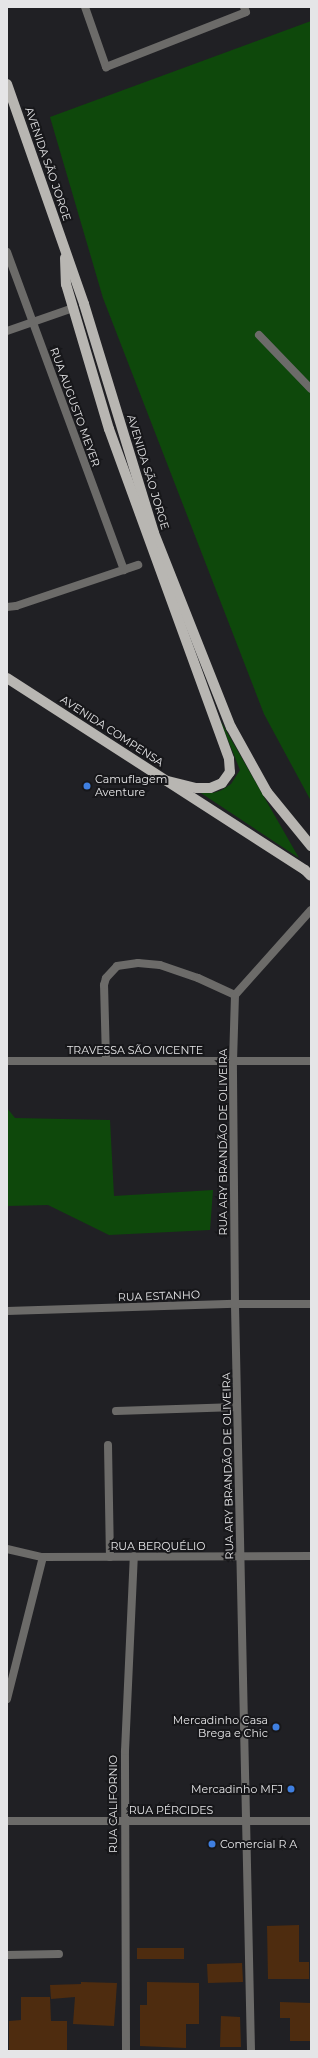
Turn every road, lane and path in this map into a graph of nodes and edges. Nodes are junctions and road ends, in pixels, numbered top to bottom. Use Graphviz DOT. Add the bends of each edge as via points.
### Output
graph roads {
  1 [pos="85,7"];
  2 [pos="245,10"];
  3 [pos="7,84"];
  4 [pos="65,248"];
  5 [pos="7,252"];
  6 [pos="73,308"];
  7 [pos="32,322"];
  8 [pos="7,331"];
  9 [pos="259,335"];
  10 [pos="311,389"];
  11 [pos="138,565"];
  12 [pos="124,570"];
  13 [pos="7,607"];
  14 [pos="7,678"];
  15 [pos="168,781"];
  16 [pos="311,846"];
  17 [pos="308,873"];
  18 [pos="311,910"];
  19 [pos="235,995"];
  20 [pos="106,1060"];
  21 [pos="7,1061"];
  22 [pos="311,1061"];
  23 [pos="233,1062"];
  24 [pos="235,1304"];
  25 [pos="311,1304"];
  26 [pos="7,1311"];
  27 [pos="237,1408"];
  28 [pos="116,1411"];
  29 [pos="108,1445"];
  30 [pos="7,1549"];
  31 [pos="134,1556"];
  32 [pos="311,1556"];
  33 [pos="43,1557"];
  34 [pos="110,1557"];
  35 [pos="241,1557"];
  36 [pos="7,1699"];
  37 [pos="7,1821"];
  38 [pos="124,1821"];
  39 [pos="246,1821"];
  40 [pos="311,1821"];
  41 [pos="60,1954"];
  42 [pos="7,1955"];
  43 [pos="126,2051"];
  44 [pos="251,2051"];
  1 -- 2 [label="street" via="106,67"];
  3 -- 4 [label="main road, AVENIDA SÃO JORGE"];
  4 -- 6 [label="main road" via="66,284"];
  4 -- 16 [label="main road, AVENIDA SÃO JORGE" via="154,533 231,727 267,792"];
  5 -- 7 [label="street, RUA AUGUSTO MEYER"];
  6 -- 7 [label="street"];
  6 -- 15 [label="main road" via="109,429 228,759 230,772 222,783 216,786 196,788"];
  7 -- 8 [label="street"];
  7 -- 12 [label="street, RUA AUGUSTO MEYER"];
  9 -- 10 [label="street"];
  11 -- 12 [label="street"];
  12 -- 13 [label="street"];
  14 -- 15 [label="main road, AVENIDA COMPENSA"];
  15 -- 17 [label="main road, AVENIDA COMPENSA"];
  18 -- 19 [label="street"];
  19 -- 20 [label="street" via="198,978 160,965 138,963 117,966 106,978 104,985"];
  19 -- 23 [label="street, RUA ARY BRANDÃO DE OLIVEIRA"];
  20 -- 21 [label="street, TRAVESSA SÃO VICENTE"];
  20 -- 23 [label="street, TRAVESSA SÃO VICENTE"];
  22 -- 23 [label="street, TRAVESSA SÃO VICENTE"];
  23 -- 24 [label="street, RUA ARY BRANDÃO DE OLIVEIRA"];
  24 -- 25 [label="street, RUA ESTANHO"];
  24 -- 26 [label="street, RUA ESTANHO"];
  24 -- 27 [label="street, RUA ARY BRANDÃO DE OLIVEIRA"];
  27 -- 28 [label="street"];
  27 -- 35 [label="street, RUA ARY BRANDÃO DE OLIVEIRA"];
  29 -- 34 [label="street"];
  30 -- 33 [label="street, RUA BERQUÉLIO"];
  31 -- 34 [label="street, RUA BERQUÉLIO"];
  31 -- 35 [label="street, RUA BERQUÉLIO"];
  31 -- 38 [label="street, RUA CALIFORNIO"];
  32 -- 35 [label="street, RUA BERQUÉLIO"];
  33 -- 34 [label="street, RUA BERQUÉLIO"];
  33 -- 36 [label="street"];
  35 -- 39 [label="street, RUA ARY BRANDÃO DE OLIVEIRA"];
  37 -- 38 [label="street, RUA PÉRCIDES"];
  38 -- 39 [label="street, RUA PÉRCIDES"];
  38 -- 43 [label="street, RUA CALIFORNIO"];
  39 -- 40 [label="street, RUA PÉRCIDES"];
  39 -- 44 [label="street, RUA ARY BRANDÃO DE OLIVEIRA"];
  41 -- 42 [label="street"];
}
